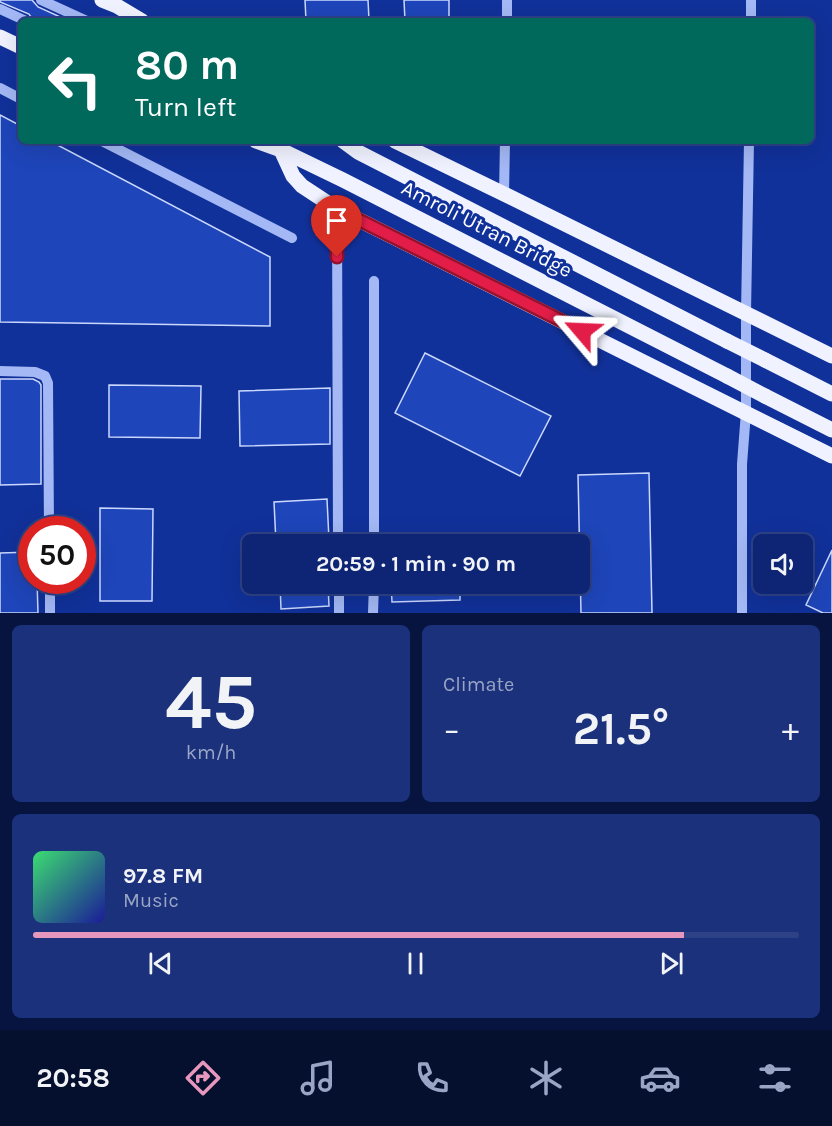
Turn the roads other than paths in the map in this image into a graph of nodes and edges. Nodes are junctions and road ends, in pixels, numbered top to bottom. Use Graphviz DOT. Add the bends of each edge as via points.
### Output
graph roads {
  1 [pos="41,0"];
  2 [pos="102,0"];
  3 [pos="507,0"];
  4 [pos="751,0"];
  5 [pos="0,9"];
  6 [pos="20,18"];
  7 [pos="80,18"];
  8 [pos="137,18"];
  9 [pos="507,18"];
  10 [pos="751,18"];
  11 [pos="0,37"];
  12 [pos="18,46"];
  13 [pos="0,88"];
  14 [pos="18,97"];
  15 [pos="108,144"];
  16 [pos="264,144"];
  17 [pos="272,144"];
  18 [pos="347,144"];
  19 [pos="401,144"];
  20 [pos="505,144"];
  21 [pos="749,144"];
  22 [pos="281,150"];
  23 [pos="504,194"];
  24 [pos="337,209"];
  25 [pos="292,238"];
  26 [pos="374,281"];
  27 [pos="746,313"];
  28 [pos="832,356"];
  29 [pos="0,371"];
  30 [pos="832,394"];
  31 [pos="746,412"];
  32 [pos="832,430"];
  33 [pos="832,456"];
  34 [pos="49,516"];
  35 [pos="338,534"];
  36 [pos="374,534"];
  37 [pos="50,594"];
  38 [pos="339,594"];
  39 [pos="374,594"];
  40 [pos="50,613"];
  41 [pos="339,613"];
  42 [pos="374,613"];
  43 [pos="742,613"];
  1 -- 7 [label="street"];
  2 -- 8 [label="main road"];
  3 -- 9 [label="street"];
  4 -- 10 [label="street"];
  5 -- 6 [label="street"];
  11 -- 12 [label="main road"];
  13 -- 14 [label="street"];
  15 -- 25 [label="street"];
  16 -- 22 [label="main road, Amroli Utran Bridge"];
  17 -- 22 [label="street"];
  18 -- 30 [label="main road, Amroli Utran Bridge, bridge"];
  19 -- 23 [label="main road"];
  20 -- 23 [label="street"];
  21 -- 27 [label="street"];
  22 -- 24 [label="main road" via="302,186"];
  22 -- 32 [label="main road, Amroli Utran Bridge, bridge"];
  23 -- 27 [label="main road"];
  24 -- 31 [label="main road"];
  24 -- 35 [label="street"];
  26 -- 36 [label="street"];
  27 -- 28 [label="main road"];
  27 -- 31 [label="street"];
  29 -- 34 [label="street" via="35,372 48,382"];
  31 -- 33 [label="main road"];
  31 -- 43 [label="street"];
  37 -- 40 [label="street"];
  38 -- 41 [label="street"];
  39 -- 42 [label="street"];
}
